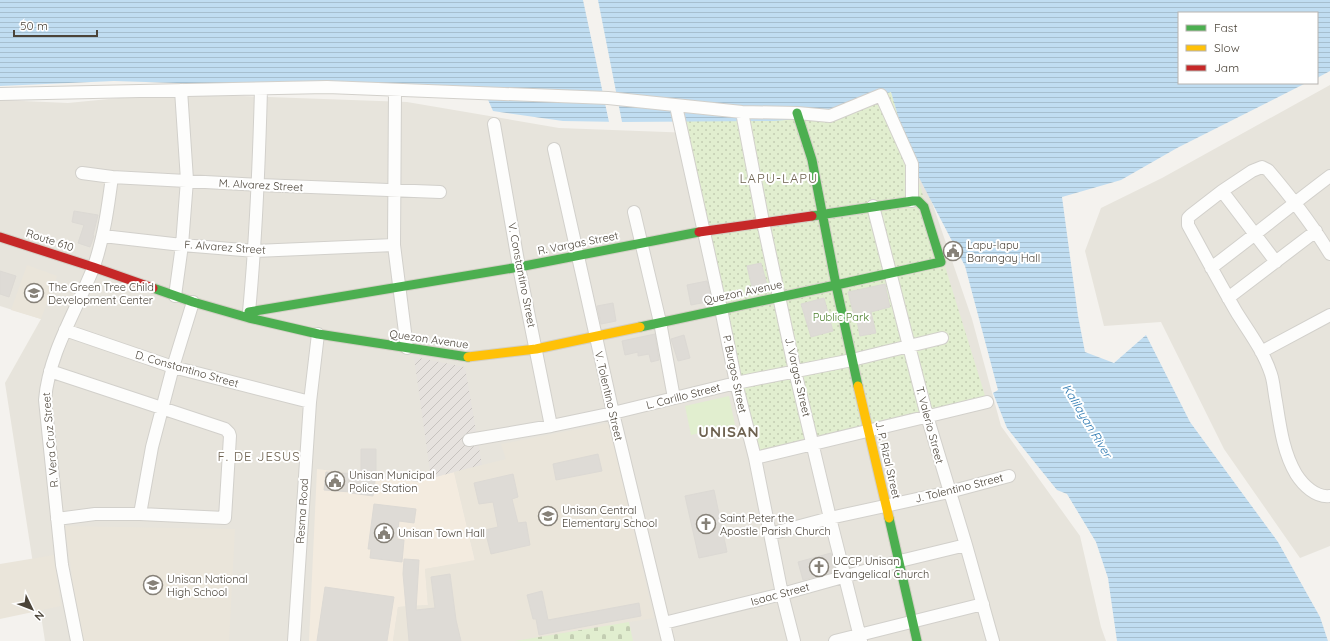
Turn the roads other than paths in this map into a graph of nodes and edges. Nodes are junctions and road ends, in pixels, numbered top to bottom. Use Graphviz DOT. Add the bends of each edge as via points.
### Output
graph roads {
  1 [pos="262,89"];
  2 [pos="181,90"];
  3 [pos="395,90"];
  4 [pos="0,94"];
  5 [pos="676,106"];
  6 [pos="742,112"];
  7 [pos="797,113"];
  8 [pos="494,124"];
  9 [pos="554,149"];
  10 [pos="82,173"];
  11 [pos="1330,176"];
  12 [pos="112,177"];
  13 [pos="187,180"];
  14 [pos="259,186"];
  15 [pos="394,190"];
  16 [pos="1222,191"];
  17 [pos="440,192"];
  18 [pos="915,201"];
  19 [pos="1295,202"];
  20 [pos="872,206"];
  21 [pos="634,212"];
  22 [pos="823,214"];
  23 [pos="763,222"];
  24 [pos="704,231"];
  25 [pos="1316,231"];
  26 [pos="1255,235"];
  27 [pos="104,236"];
  28 [pos="0,237"];
  29 [pos="641,243"];
  30 [pos="182,245"];
  31 [pos="394,245"];
  32 [pos="255,251"];
  33 [pos="1330,254"];
  34 [pos="578,256"];
  35 [pos="1276,262"];
  36 [pos="519,266"];
  37 [pos="93,267"];
  38 [pos="1211,268"];
  39 [pos="890,273"];
  40 [pos="836,284"];
  41 [pos="399,287"];
  42 [pos="175,296"];
  43 [pos="780,297"];
  44 [pos="1228,298"];
  45 [pos="193,302"];
  46 [pos="721,309"];
  47 [pos="249,315"];
  48 [pos="1330,315"];
  49 [pos="660,322"];
  50 [pos="65,330"];
  51 [pos="318,334"];
  52 [pos="595,335"];
  53 [pos="942,338"];
  54 [pos="909,346"];
  55 [pos="407,348"];
  56 [pos="536,349"];
  57 [pos="1260,352"];
  58 [pos="852,360"];
  59 [pos="173,367"];
  60 [pos="50,370"];
  61 [pos="796,371"];
  62 [pos="736,383"];
  63 [pos="674,398"];
  64 [pos="310,402"];
  65 [pos="987,402"];
  66 [pos="162,408"];
  67 [pos="613,413"];
  68 [pos="926,416"];
  69 [pos="550,426"];
  70 [pos="869,431"];
  71 [pos="469,440"];
  72 [pos="813,443"];
  73 [pos="755,458"];
  74 [pos="1009,476"];
  75 [pos="949,492"];
  76 [pos="1330,496"];
  77 [pos="886,506"];
  78 [pos="140,514"];
  79 [pos="57,518"];
  80 [pos="830,518"];
  81 [pos="770,534"];
  82 [pos="966,546"];
  83 [pos="900,561"];
  84 [pos="845,576"];
  85 [pos="782,594"];
  86 [pos="983,604"];
  87 [pos="913,621"];
  88 [pos="664,623"];
  89 [pos="861,638"];
  90 [pos="77,641"];
  91 [pos="294,641"];
  92 [pos="668,641"];
  93 [pos="794,641"];
  94 [pos="835,641"];
  95 [pos="917,641"];
  96 [pos="993,641"];
  1 -- 2 [label="street"];
  1 -- 3 [label="street"];
  1 -- 14 [label="street"];
  2 -- 4 [label="street"];
  2 -- 13 [label="street"];
  3 -- 5 [label="street" via="608,98"];
  3 -- 15 [label="street"];
  5 -- 6 [label="street"];
  5 -- 24 [label="street, P. Burgos Street"];
  6 -- 7 [label="street"];
  6 -- 23 [label="street, J. Vargas Street"];
  7 -- 18 [label="street" via="830,116 881,94 912,164"];
  7 -- 22 [label="main road, J. P. Rizal Street" via="812,160"];
  8 -- 36 [label="street, V. Constantino Street"];
  9 -- 34 [label="street, V. Tolentino Street"];
  10 -- 12 [label="street, M. Alvarez Street"];
  11 -- 19 [label="street"];
  12 -- 13 [label="street, M. Alvarez Street"];
  12 -- 27 [label="street, R. Vera Cruz Street"];
  13 -- 14 [label="street, M. Alvarez Street"];
  13 -- 30 [label="street"];
  14 -- 15 [label="street, M. Alvarez Street"];
  14 -- 32 [label="street"];
  15 -- 17 [label="street, M. Alvarez Street"];
  15 -- 31 [label="street"];
  16 -- 19 [label="street" via="1262,167 1268,170"];
  16 -- 26 [label="street"];
  16 -- 38 [label="street" via="1191,215 1187,222"];
  18 -- 20 [label="main road, R. Vargas Street"];
  18 -- 39 [label="main road, Quezon Avenue" via="924,208 941,262"];
  19 -- 25 [label="street"];
  19 -- 26 [label="street"];
  20 -- 22 [label="main road, R. Vargas Street"];
  20 -- 39 [label="street, T. Valerio Street"];
  21 -- 29 [label="street"];
  22 -- 23 [label="main road, R. Vargas Street"];
  22 -- 40 [label="main road, J. P. Rizal Street"];
  23 -- 24 [label="main road, R. Vargas Street"];
  23 -- 43 [label="street, J. Vargas Street"];
  24 -- 29 [label="main road, R. Vargas Street"];
  24 -- 46 [label="street, P. Burgos Street"];
  25 -- 33 [label="street"];
  25 -- 35 [label="street"];
  26 -- 35 [label="street"];
  26 -- 38 [label="street"];
  27 -- 30 [label="street, F. Alvarez Street"];
  27 -- 37 [label="street, R. Vera Cruz Street"];
  28 -- 37 [label="main road, Route 610"];
  29 -- 34 [label="main road, R. Vargas Street"];
  29 -- 49 [label="street"];
  30 -- 32 [label="street, F. Alvarez Street"];
  30 -- 42 [label="street"];
  31 -- 32 [label="street, F. Alvarez Street"];
  31 -- 41 [label="street"];
  32 -- 47 [label="street"];
  34 -- 36 [label="main road, R. Vargas Street"];
  34 -- 52 [label="street, V. Tolentino Street"];
  35 -- 44 [label="street"];
  36 -- 41 [label="main road, R. Vargas Street"];
  36 -- 56 [label="street, V. Constantino Street"];
  37 -- 42 [label="main road, Quezon Avenue"];
  37 -- 50 [label="street, R. Vera Cruz Street"];
  38 -- 44 [label="street"];
  39 -- 40 [label="main road, Quezon Avenue"];
  39 -- 54 [label="street, T. Valerio Street"];
  40 -- 43 [label="main road, Quezon Avenue"];
  40 -- 58 [label="main road, J. P. Rizal Street"];
  41 -- 47 [label="main road, R. Vargas Street"];
  41 -- 55 [label="street"];
  42 -- 45 [label="main road, Quezon Avenue"];
  43 -- 46 [label="main road, Quezon Avenue"];
  43 -- 61 [label="street, J. Vargas Street"];
  44 -- 57 [label="street"];
  45 -- 47 [label="main road, Quezon Avenue"];
  45 -- 59 [label="street"];
  46 -- 49 [label="main road, Quezon Avenue"];
  46 -- 62 [label="street, P. Burgos Street"];
  47 -- 51 [label="main road, Quezon Avenue"];
  48 -- 57 [label="street"];
  49 -- 52 [label="main road, Quezon Avenue"];
  49 -- 63 [label="street"];
  50 -- 59 [label="street, D. Constantino Street"];
  50 -- 60 [label="street, R. Vera Cruz Street"];
  51 -- 55 [label="main road, Quezon Avenue"];
  51 -- 64 [label="street, Resma Road"];
  52 -- 56 [label="main road, Quezon Avenue"];
  52 -- 67 [label="street, V. Tolentino Street"];
  53 -- 54 [label="street, L. Carillo Street"];
  54 -- 58 [label="street, L. Carillo Street"];
  54 -- 68 [label="street, T. Valerio Street"];
  55 -- 56 [label="main road, Quezon Avenue" via="468,357"];
  56 -- 69 [label="street, V. Constantino Street"];
  57 -- 76 [label="street" via="1271,374 1280,426 1291,464 1297,476 1307,486 1317,494"];
  58 -- 61 [label="street, L. Carillo Street"];
  58 -- 70 [label="main road, J. P. Rizal Street"];
  59 -- 64 [label="street, D. Constantino Street"];
  59 -- 66 [label="street"];
  60 -- 66 [label="street"];
  60 -- 79 [label="street, R. Vera Cruz Street" via="45,400"];
  61 -- 62 [label="street, L. Carillo Street"];
  61 -- 72 [label="street, J. Vargas Street"];
  62 -- 63 [label="street, L. Carillo Street"];
  62 -- 73 [label="street, P. Burgos Street"];
  63 -- 67 [label="street, L. Carillo Street"];
  64 -- 91 [label="street, Resma Road"];
  65 -- 68 [label="street"];
  66 -- 78 [label="street"];
  66 -- 78 [label="street" via="225,429 229,433 225,518"];
  67 -- 69 [label="street, L. Carillo Street"];
  67 -- 88 [label="street, V. Tolentino Street"];
  68 -- 70 [label="street"];
  68 -- 75 [label="street, T. Valerio Street"];
  69 -- 71 [label="street, L. Carillo Street"];
  70 -- 72 [label="street"];
  70 -- 77 [label="main road, J. P. Rizal Street"];
  72 -- 73 [label="street"];
  72 -- 80 [label="street, J. Vargas Street"];
  73 -- 81 [label="street, P. Burgos Street"];
  74 -- 75 [label="street, J. Tolentino Street"];
  75 -- 77 [label="street, J. Tolentino Street"];
  75 -- 82 [label="street, T. Valerio Street"];
  77 -- 80 [label="street, J. Tolentino Street"];
  77 -- 83 [label="main road, J. P. Rizal Street"];
  78 -- 79 [label="street" via="95,514"];
  79 -- 90 [label="street, R. Vera Cruz Street" via="62,565"];
  80 -- 81 [label="street, J. Tolentino Street"];
  80 -- 84 [label="street, J. Vargas Street"];
  81 -- 85 [label="street, P. Burgos Street"];
  82 -- 83 [label="street, Isaac Street"];
  82 -- 86 [label="street, T. Valerio Street"];
  83 -- 84 [label="street, Isaac Street"];
  83 -- 87 [label="main road, J. P. Rizal Street"];
  84 -- 85 [label="street, Isaac Street"];
  84 -- 89 [label="street, J. Vargas Street"];
  85 -- 88 [label="street, Isaac Street"];
  85 -- 93 [label="street, P. Burgos Street"];
  86 -- 87 [label="street"];
  86 -- 96 [label="street, T. Valerio Street"];
  87 -- 89 [label="street"];
  87 -- 95 [label="main road, J. P. Rizal Street"];
  88 -- 92 [label="street, V. Tolentino Street"];
  89 -- 94 [label="street"];
}
